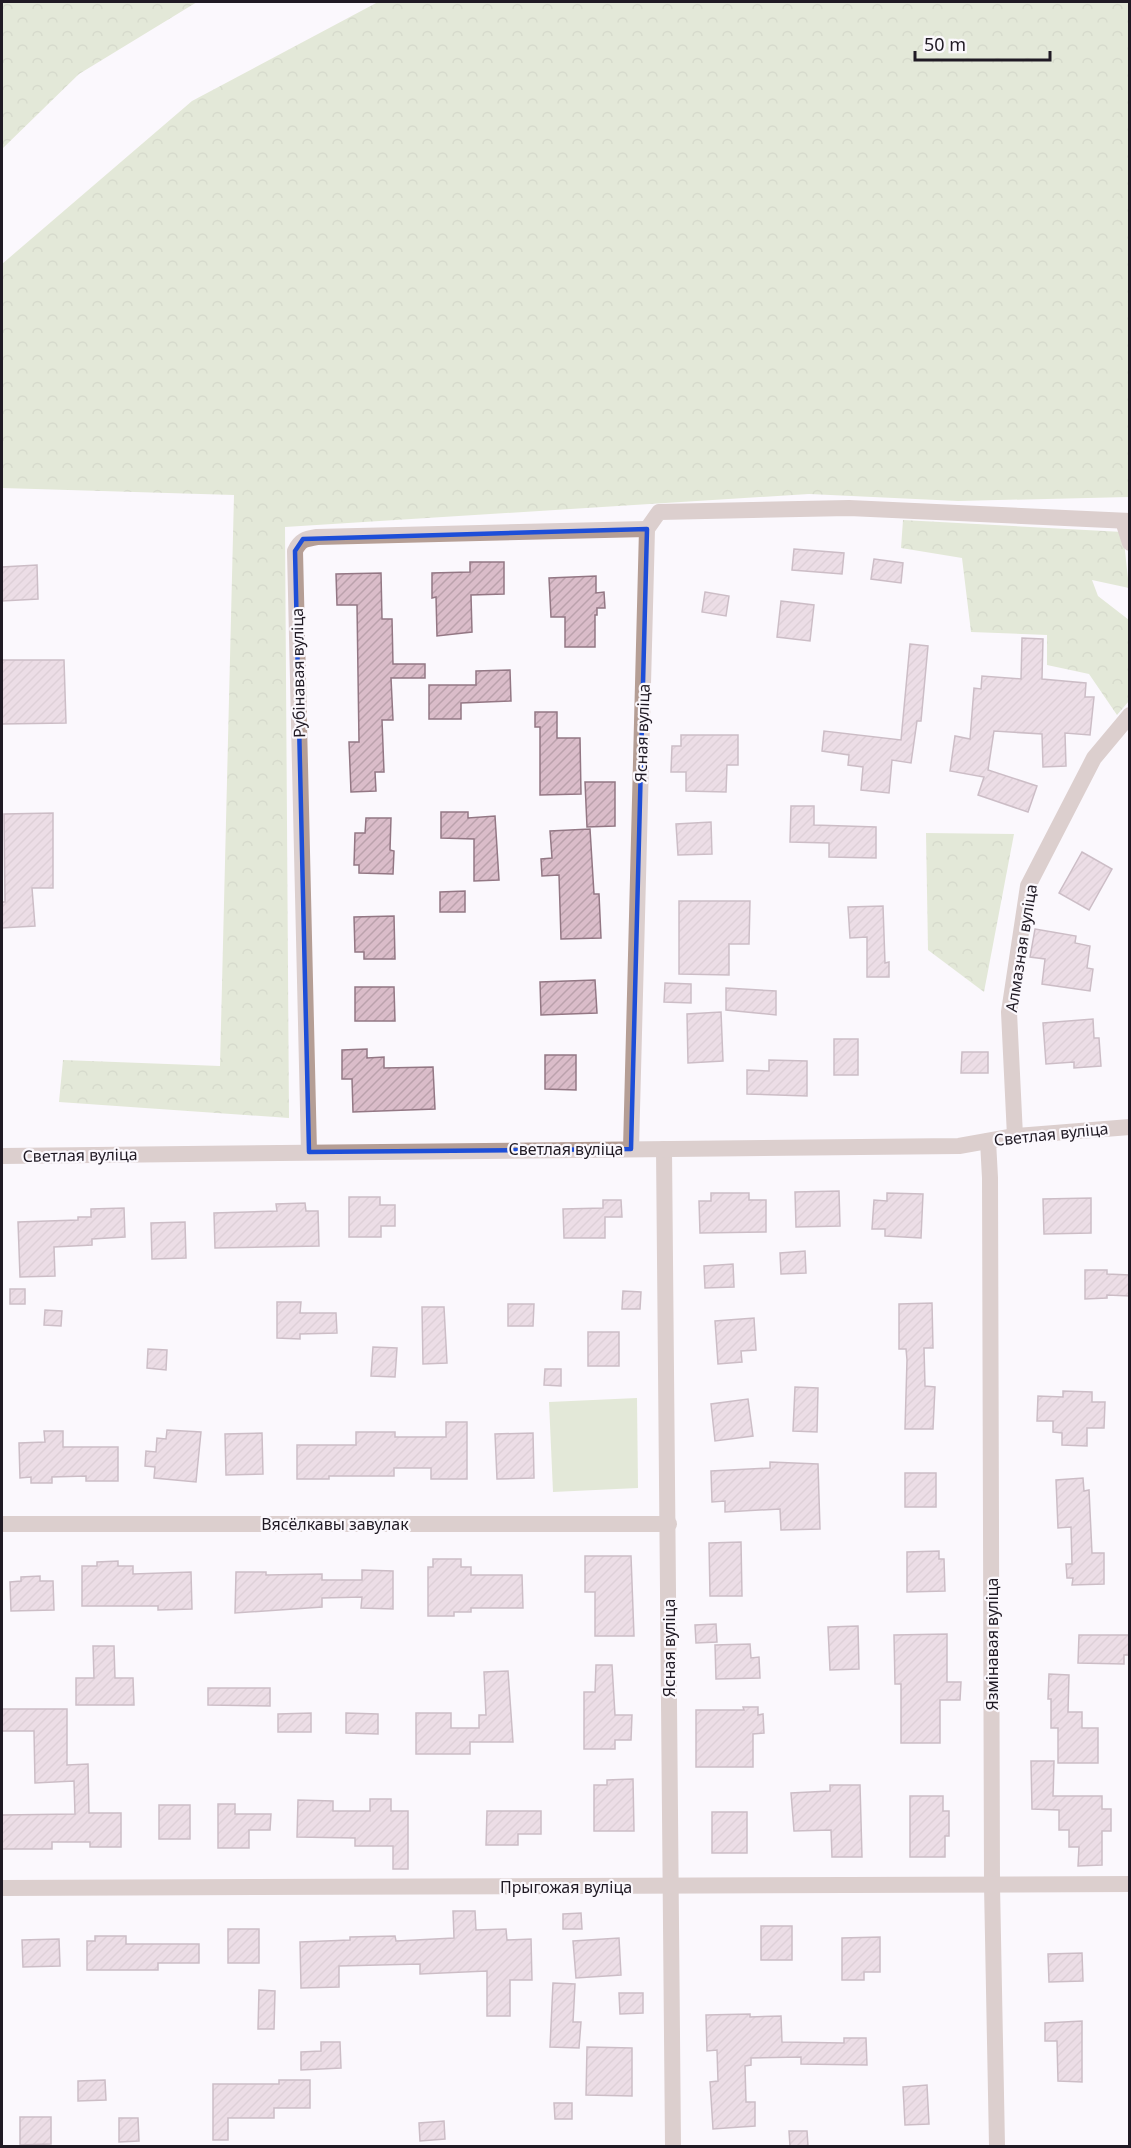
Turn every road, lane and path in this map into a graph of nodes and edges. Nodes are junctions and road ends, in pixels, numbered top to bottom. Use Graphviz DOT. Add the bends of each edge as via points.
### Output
graph roads {
  1 [pos="1126,521"];
  2 [pos="647,529"];
  3 [pos="1130,543"];
  4 [pos="1130,715"];
  5 [pos="1130,1126"];
  6 [pos="1015,1136"];
  7 [pos="988,1141"];
  8 [pos="631,1149"];
  9 [pos="664,1149"];
  10 [pos="309,1152"];
  11 [pos="2,1156"];
  12 [pos="2,1524"];
  13 [pos="669,1524"];
  14 [pos="1130,1884"];
  15 [pos="992,1885"];
  16 [pos="670,1887"];
  17 [pos="2,1888"];
  18 [pos="673,2146"];
  19 [pos="997,2146"];
  1 -- 2 [label="street" via="849,508 659,512"];
  1 -- 3 [label="street"];
  2 -- 8 [label="street, Ясная вуліца"];
  2 -- 10 [label="street, Рубінавая вуліца" via="317,537 299,543 296,563"];
  4 -- 6 [label="street, Алмазная вуліца" via="1094,758 1028,886 1009,1012"];
  5 -- 6 [label="street, Светлая вуліца"];
  6 -- 7 [label="street, Светлая вуліца"];
  7 -- 9 [label="street, Светлая вуліца" via="959,1146"];
  7 -- 15 [label="street, Язмінавая вуліца"];
  8 -- 9 [label="street, Светлая вуліца"];
  8 -- 10 [label="street, Светлая вуліца"];
  9 -- 13 [label="street, Ясная вуліца"];
  10 -- 11 [label="street, Светлая вуліца"];
  12 -- 13 [label="street, Вясёлкавы завулак"];
  13 -- 16 [label="street, Ясная вуліца"];
  14 -- 15 [label="street, Прыгожая вуліца"];
  15 -- 16 [label="street, Прыгожая вуліца"];
  15 -- 19 [label="street, Язмінавая вуліца"];
  16 -- 17 [label="street, Прыгожая вуліца"];
  16 -- 18 [label="street, Ясная вуліца"];
}
